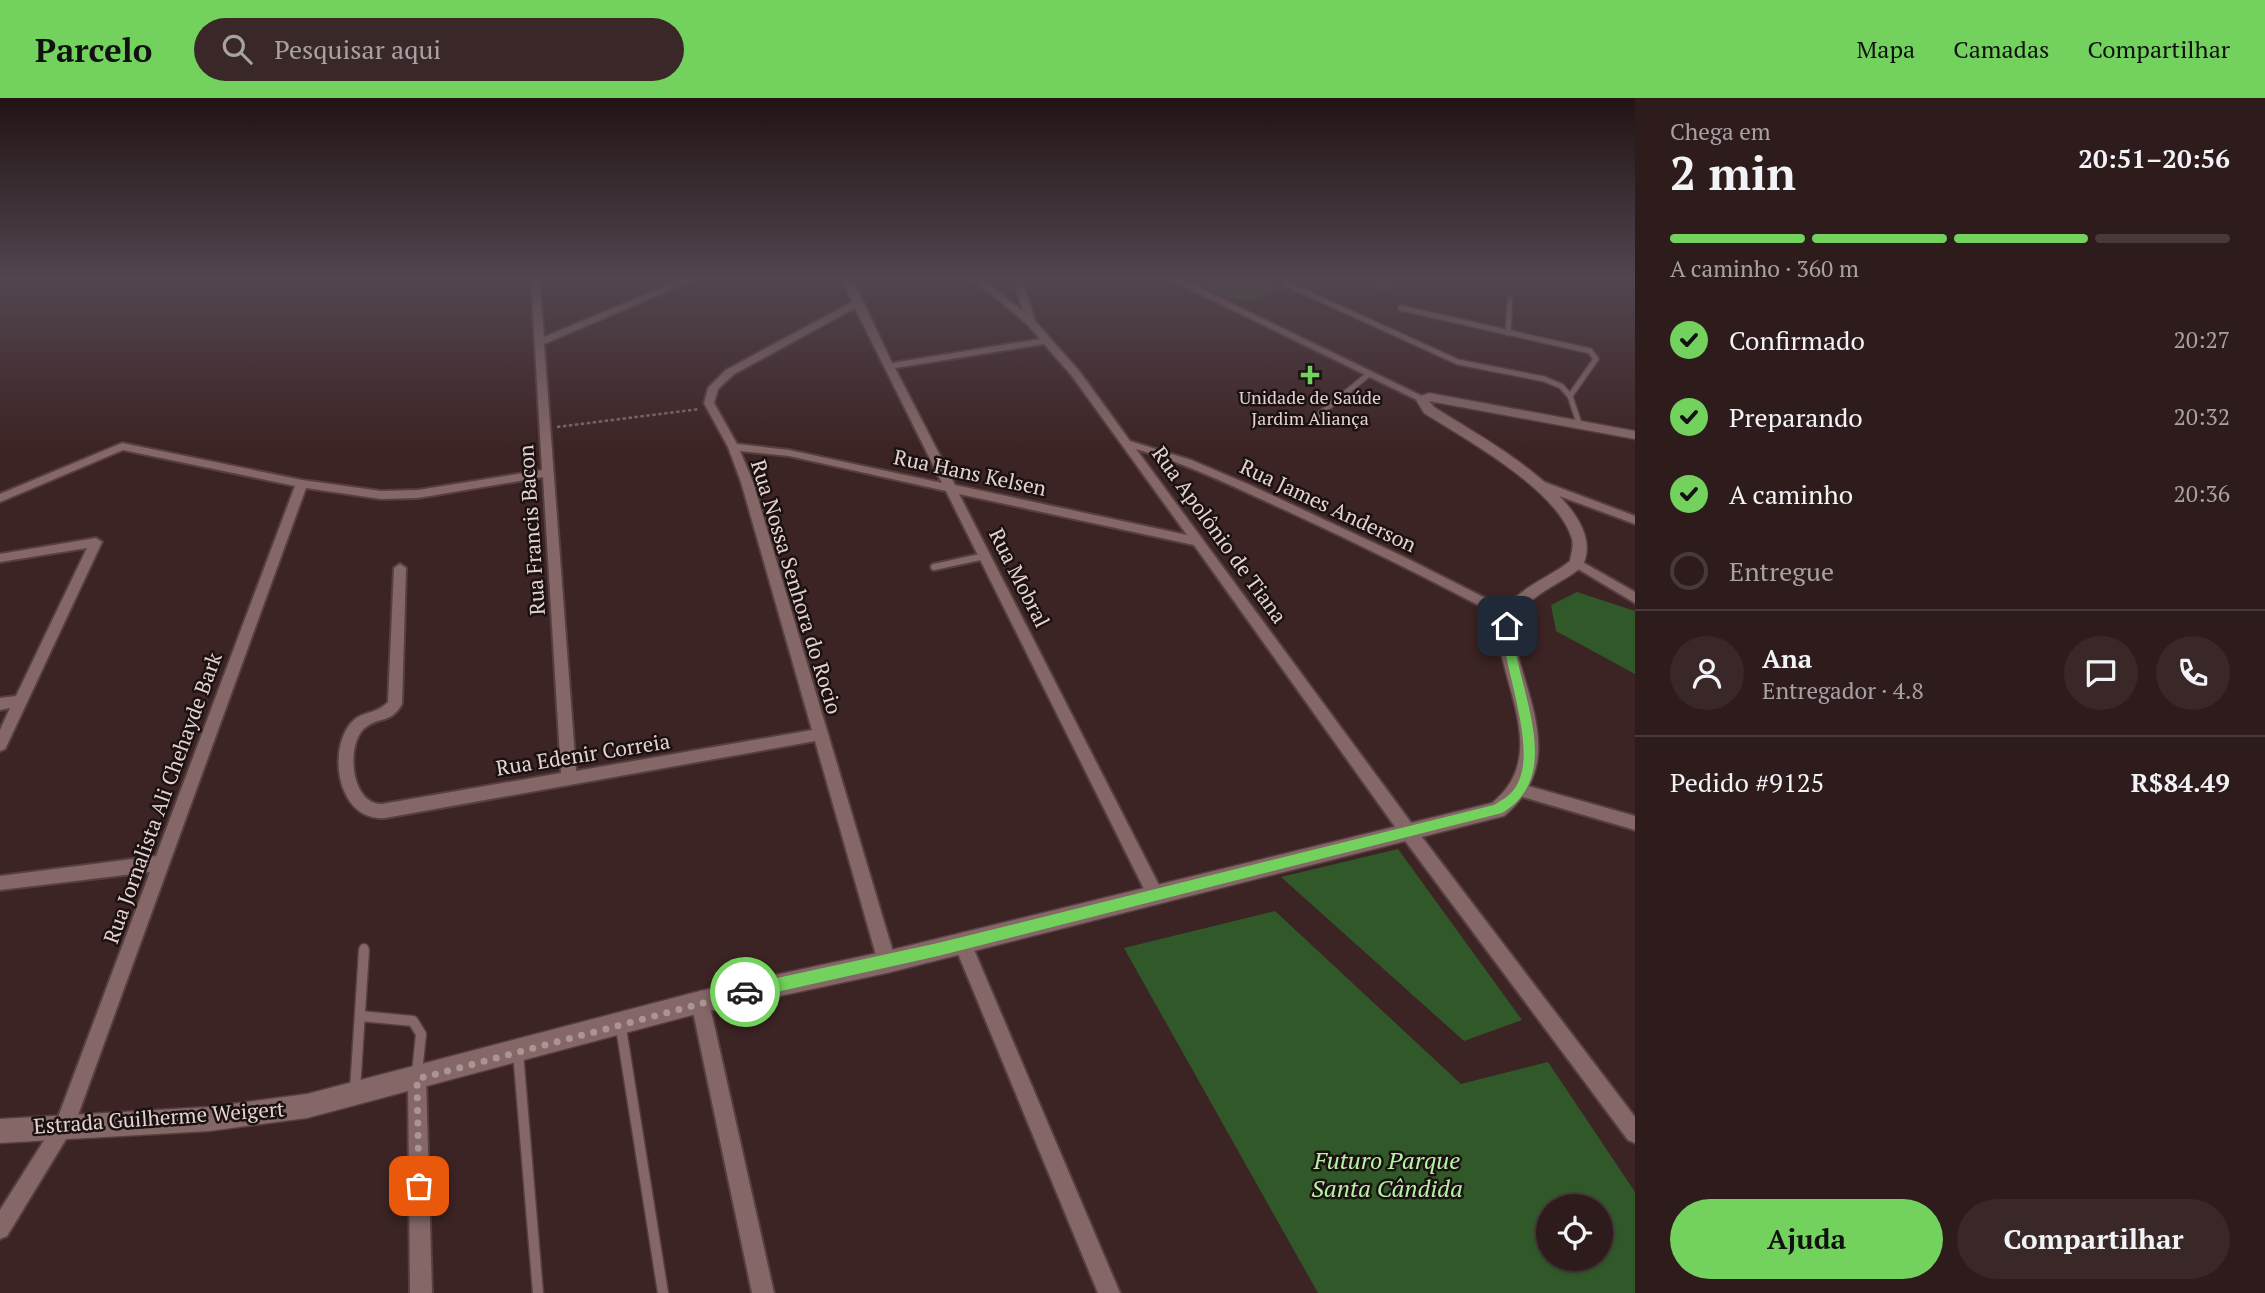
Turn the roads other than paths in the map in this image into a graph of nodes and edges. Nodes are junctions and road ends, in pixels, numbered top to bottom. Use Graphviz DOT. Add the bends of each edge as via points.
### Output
graph roads {
  1 [pos="538,334"];
  2 [pos="560,334"];
  3 [pos="800,334"];
  4 [pos="873,334"];
  5 [pos="1041,334"];
  6 [pos="1286,334"];
  7 [pos="1396,334"];
  8 [pos="1512,334"];
  9 [pos="1047,341"];
  10 [pos="538,343"];
  11 [pos="889,366"];
  12 [pos="1369,374"];
  13 [pos="1570,396"];
  14 [pos="1421,398"];
  15 [pos="1316,417"];
  16 [pos="1580,426"];
  17 [pos="1635,435"];
  18 [pos="1125,443"];
  19 [pos="733,447"];
  20 [pos="547,473"];
  21 [pos="302,484"];
  22 [pos="1539,484"];
  23 [pos="950,488"];
  24 [pos="0,498"];
  25 [pos="1635,520"];
  26 [pos="1198,542"];
  27 [pos="985,556"];
  28 [pos="0,558"];
  29 [pos="1577,563"];
  30 [pos="934,567"];
  31 [pos="400,568"];
  32 [pos="1635,598"];
  33 [pos="1510,616"];
  34 [pos="21,701"];
  35 [pos="0,704"];
  36 [pos="821,734"];
  37 [pos="0,744"];
  38 [pos="569,777"];
  39 [pos="1521,790"];
  40 [pos="1635,823"];
  41 [pos="1409,833"];
  42 [pos="161,863"];
  43 [pos="0,883"];
  44 [pos="1156,895"];
  45 [pos="963,944"];
  46 [pos="364,948"];
  47 [pos="887,962"];
  48 [pos="700,1002"];
  49 [pos="360,1016"];
  50 [pos="620,1023"];
  51 [pos="518,1051"];
  52 [pos="417,1079"];
  53 [pos="354,1095"];
  54 [pos="64,1126"];
  55 [pos="0,1130"];
  56 [pos="1635,1133"];
  57 [pos="0,1229"];
  58 [pos="421,1293"];
  59 [pos="538,1293"];
  60 [pos="663,1293"];
  61 [pos="762,1293"];
  62 [pos="1109,1293"];
  1 -- 10 [label="street, Rua Francis Bacon"];
  2 -- 10 [label="street"];
  3 -- 19 [label="street, Rua Nossa Senhora do Rocio" via="730,372 713,388 710,408"];
  4 -- 11 [label="street, Rua Mobral"];
  5 -- 9 [label="street, Rua Apolônio de Tiana"];
  6 -- 12 [label="street"];
  7 -- 13 [label="lane" via="1458,362 1544,379"];
  8 -- 13 [label="lane" via="1595,355"];
  9 -- 11 [label="street"];
  9 -- 18 [label="street, Rua Apolônio de Tiana"];
  10 -- 20 [label="street, Rua Francis Bacon"];
  11 -- 23 [label="street, Rua Mobral"];
  12 -- 14 [label="street"];
  12 -- 15 [label="lane"];
  13 -- 16 [label="lane"];
  14 -- 16 [label="street"];
  14 -- 22 [label="street" via="1429,410"];
  16 -- 17 [label="street"];
  18 -- 26 [label="street, Rua Apolônio de Tiana"];
  18 -- 33 [label="street, Rua James Anderson" via="1182,460 1270,499"];
  19 -- 23 [label="street, Rua Hans Kelsen" via="789,453"];
  19 -- 36 [label="street, Rua Nossa Senhora do Rocio"];
  20 -- 21 [label="street" via="399,495"];
  20 -- 38 [label="street, Rua Francis Bacon"];
  21 -- 24 [label="street" via="131,446 113,447"];
  21 -- 42 [label="street, Rua Jornalista Ali Chehayde Bark"];
  22 -- 25 [label="street"];
  22 -- 29 [label="street" via="1575,523 1583,546"];
  23 -- 26 [label="street, Rua Hans Kelsen"];
  23 -- 27 [label="street, Rua Mobral"];
  26 -- 41 [label="street, Rua Apolônio de Tiana"];
  27 -- 30 [label="lane"];
  27 -- 44 [label="street, Rua Mobral"];
  28 -- 34 [label="street" via="96,542"];
  29 -- 32 [label="street"];
  29 -- 33 [label="street" via="1528,596"];
  31 -- 38 [label="street, Rua Edenir Correia" via="395,704 386,715 360,723 350,740 346,775 356,798 376,812"];
  33 -- 39 [label="street" via="1508,648 1528,733 1528,773"];
  34 -- 35 [label="street"];
  34 -- 37 [label="street"];
  36 -- 38 [label="street, Rua Edenir Correia"];
  36 -- 47 [label="street, Rua Nossa Senhora do Rocio"];
  39 -- 40 [label="street"];
  39 -- 41 [label="street, Estrada Guilherme Weigert" via="1497,810"];
  41 -- 44 [label="street, Estrada Guilherme Weigert"];
  41 -- 56 [label="street, Rua Apolônio de Tiana"];
  42 -- 43 [label="street"];
  42 -- 54 [label="street, Rua Jornalista Ali Chehayde Bark"];
  44 -- 45 [label="street, Estrada Guilherme Weigert"];
  45 -- 47 [label="street, Estrada Guilherme Weigert"];
  45 -- 62 [label="street"];
  46 -- 49 [label="lane"];
  47 -- 48 [label="street, Estrada Guilherme Weigert"];
  48 -- 50 [label="street, Estrada Guilherme Weigert"];
  48 -- 61 [label="street"];
  49 -- 52 [label="lane" via="404,1018 418,1026"];
  49 -- 53 [label="lane"];
  50 -- 51 [label="street, Estrada Guilherme Weigert"];
  50 -- 60 [label="lane"];
  51 -- 52 [label="street, Estrada Guilherme Weigert"];
  51 -- 59 [label="lane"];
  52 -- 53 [label="street, Estrada Guilherme Weigert"];
  52 -- 58 [label="street"];
  53 -- 54 [label="street, Estrada Guilherme Weigert" via="243,1116"];
  54 -- 55 [label="street, Estrada Guilherme Weigert"];
  54 -- 57 [label="street, Rua Jornalista Ali Chehayde Bark"];
}
